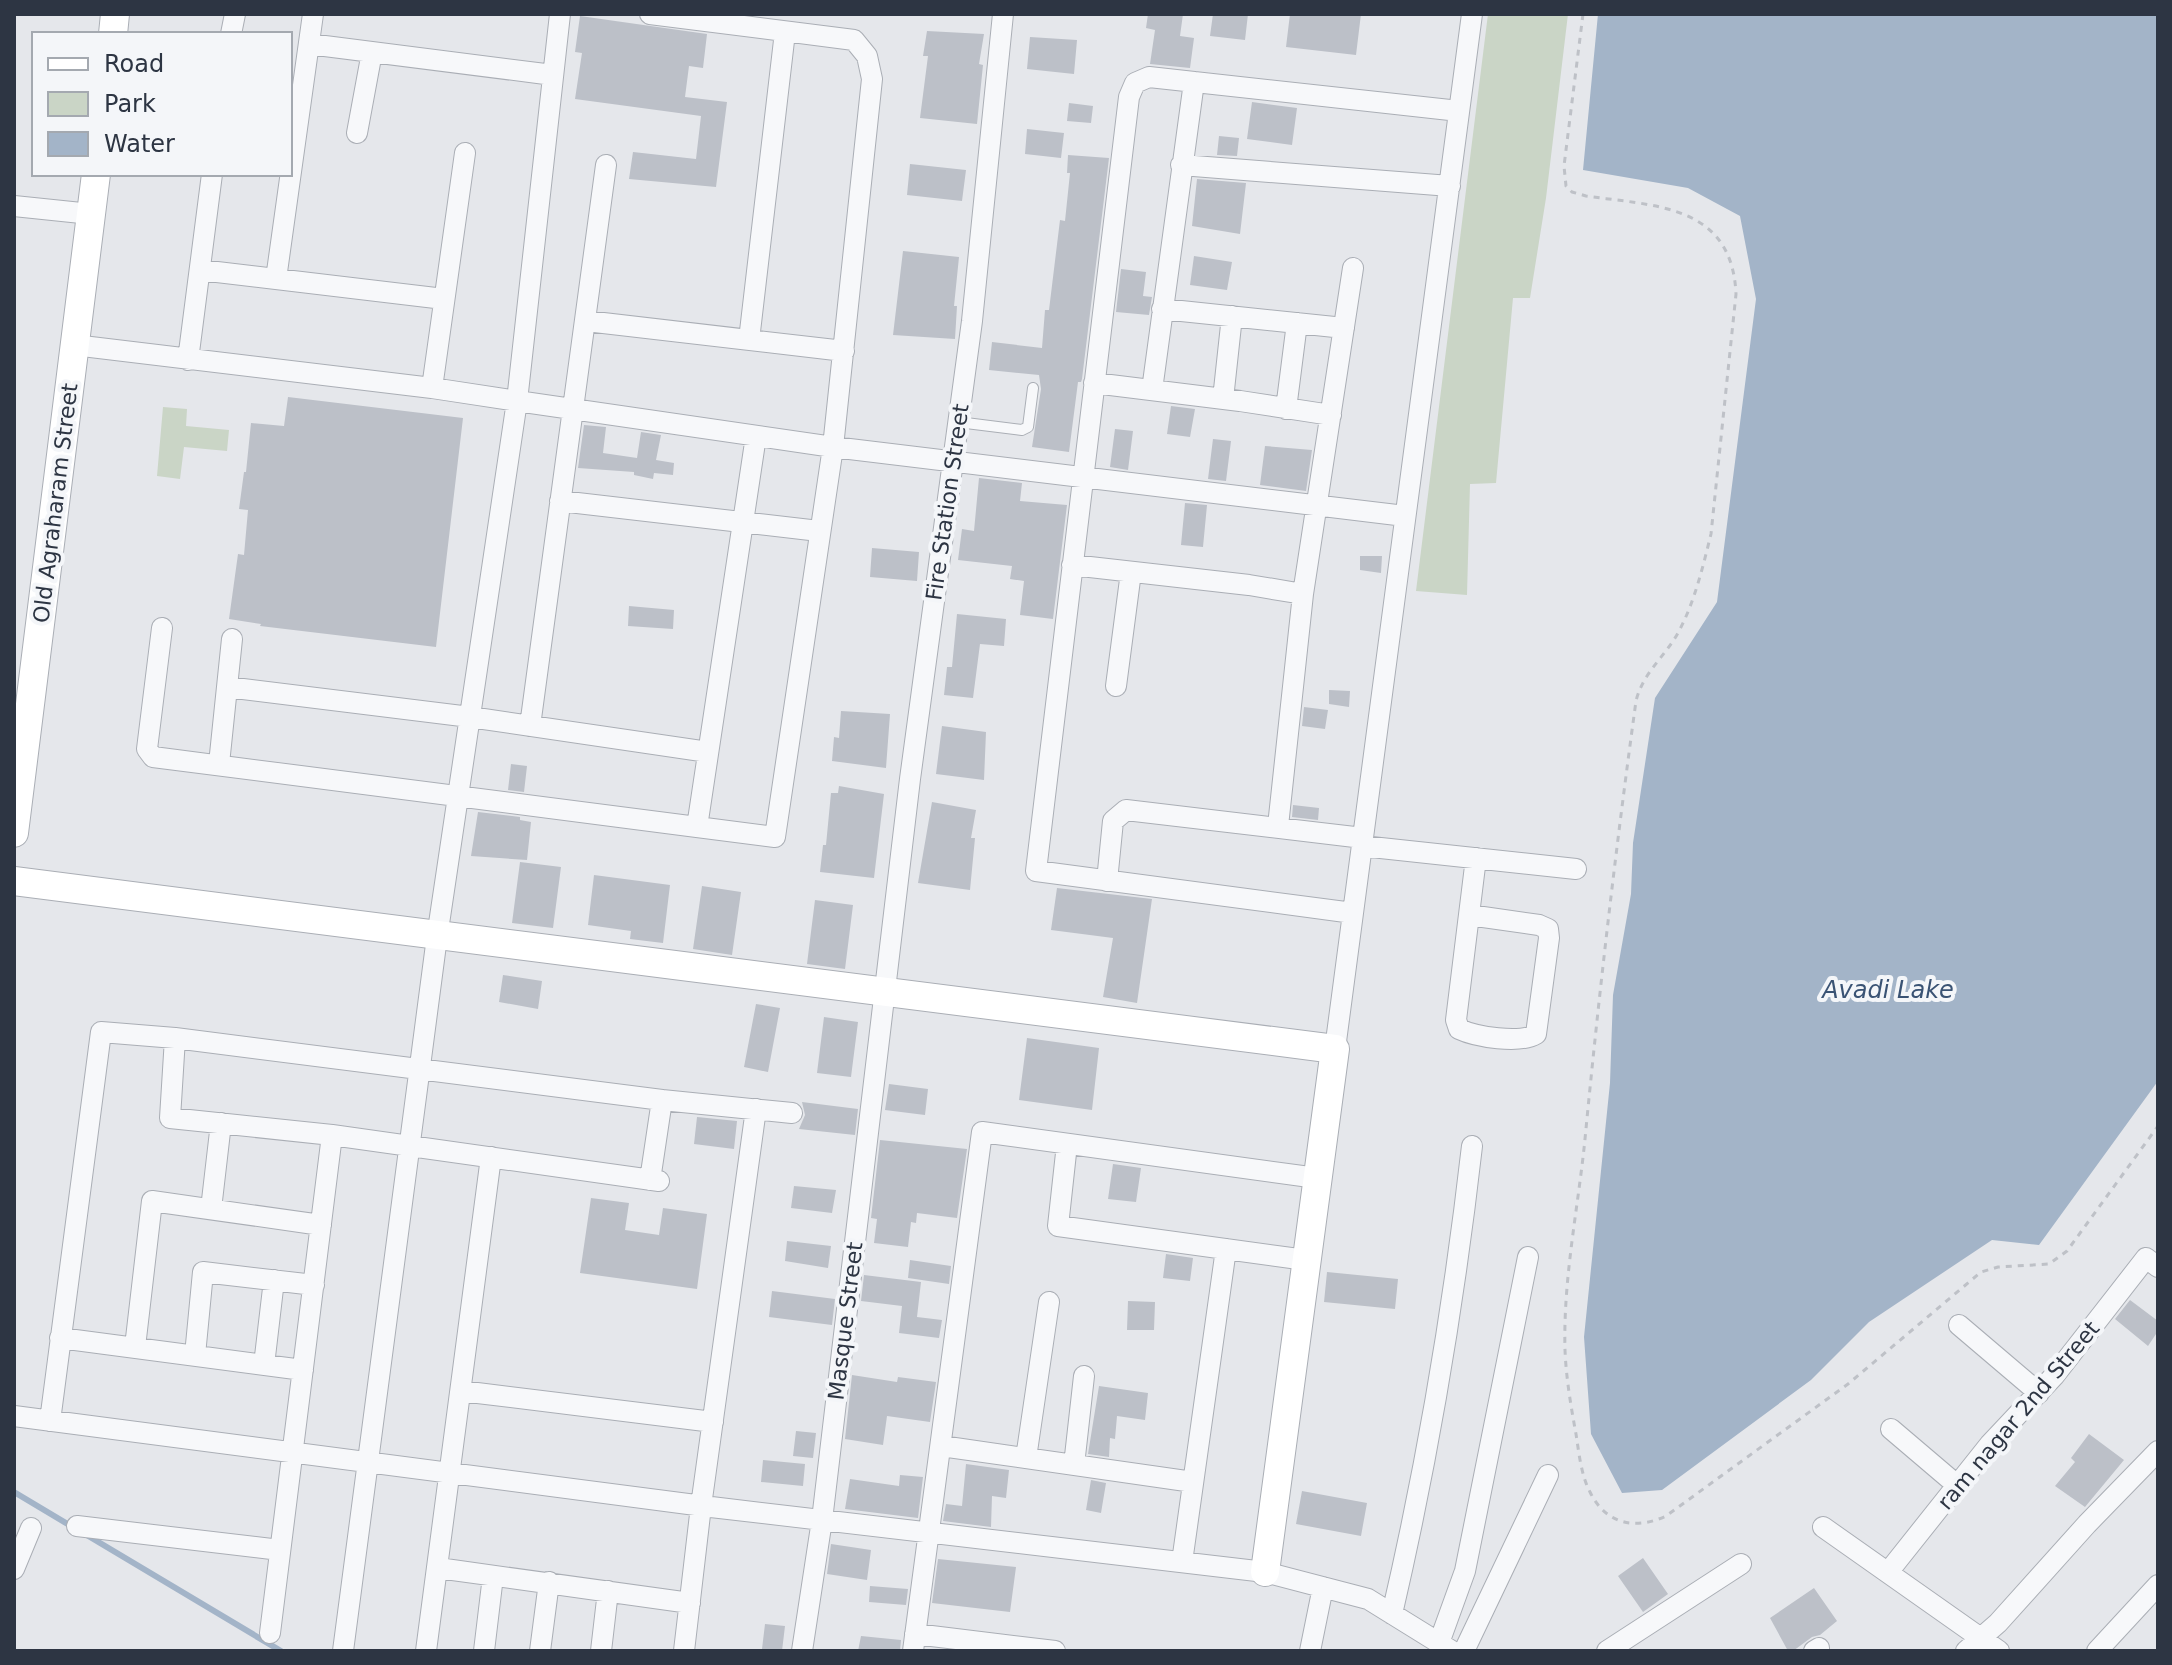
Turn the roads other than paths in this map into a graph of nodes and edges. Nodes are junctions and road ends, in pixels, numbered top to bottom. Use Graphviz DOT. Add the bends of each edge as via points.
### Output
graph roads {
  1 [pos="313,14"];
  2 [pos="560,14"];
  3 [pos="650,14"];
  4 [pos="1003,14"];
  5 [pos="1472,14"];
  6 [pos="785,32"];
  7 [pos="309,44"];
  8 [pos="372,52"];
  9 [pos="553,75"];
  10 [pos="1194,82"];
  11 [pos="1459,111"];
  12 [pos="357,133"];
  13 [pos="465,153"];
  14 [pos="292,165"];
  15 [pos="606,165"];
  16 [pos="1181,165"];
  17 [pos="96,176"];
  18 [pos="212,176"];
  19 [pos="290,176"];
  20 [pos="1450,186"];
  21 [pos="14,206"];
  22 [pos="91,214"];
  23 [pos="1353,268"];
  24 [pos="200,270"];
  25 [pos="276,279"];
  26 [pos="444,299"];
  27 [pos="1162,309"];
  28 [pos="1232,316"];
  29 [pos="586,321"];
  30 [pos="1297,323"];
  31 [pos="1344,328"];
  32 [pos="749,340"];
  33 [pos="74,345"];
  34 [pos="844,351"];
  35 [pos="188,360"];
  36 [pos="1094,383"];
  37 [pos="432,388"];
  38 [pos="1033,388"];
  39 [pos="1152,390"];
  40 [pos="1223,399"];
  41 [pos="517,401"];
  42 [pos="1286,409"];
  43 [pos="573,410"];
  44 [pos="1331,415"];
  45 [pos="958,422"];
  46 [pos="756,436"];
  47 [pos="833,447"];
  48 [pos="953,461"];
  49 [pos="1082,476"];
  50 [pos="560,501"];
  51 [pos="1318,505"];
  52 [pos="1405,516"];
  53 [pos="742,521"];
  54 [pos="819,531"];
  55 [pos="1072,565"];
  56 [pos="1131,572"];
  57 [pos="1303,594"];
  58 [pos="162,628"];
  59 [pos="232,639"];
  60 [pos="1116,686"];
  61 [pos="227,687"];
  62 [pos="22,698"];
  63 [pos="470,717"];
  64 [pos="530,726"];
  65 [pos="708,752"];
  66 [pos="219,764"];
  67 [pos="458,795"];
  68 [pos="1278,826"];
  69 [pos="697,827"];
  70 [pos="14,833"];
  71 [pos="1362,842"];
  72 [pos="1476,858"];
  73 [pos="1576,869"];
  74 [pos="14,881"];
  75 [pos="1107,881"];
  76 [pos="1353,913"];
  77 [pos="1469,915"];
  78 [pos="437,937"];
  79 [pos="885,990"];
  80 [pos="175,1038"];
  81 [pos="1335,1049"];
  82 [pos="418,1069"];
  83 [pos="662,1100"];
  84 [pos="756,1109"];
  85 [pos="792,1113"];
  86 [pos="221,1123"];
  87 [pos="332,1135"];
  88 [pos="1067,1144"];
  89 [pos="409,1145"];
  90 [pos="1472,1146"];
  91 [pos="491,1157"];
  92 [pos="1317,1178"];
  93 [pos="211,1209"];
  94 [pos="321,1225"];
  95 [pos="1226,1249"];
  96 [pos="1528,1257"];
  97 [pos="1306,1260"];
  98 [pos="2152,1263"];
  99 [pos="274,1280"];
  100 [pos="314,1285"];
  101 [pos="1049,1302"];
  102 [pos="1959,1325"];
  103 [pos="60,1338"];
  104 [pos="135,1347"];
  105 [pos="195,1355"];
  106 [pos="264,1365"];
  107 [pos="303,1370"];
  108 [pos="1084,1376"];
  109 [pos="461,1391"];
  110 [pos="2039,1393"];
  111 [pos="14,1416"];
  112 [pos="50,1421"];
  113 [pos="713,1422"];
  114 [pos="1891,1429"];
  115 [pos="941,1446"];
  116 [pos="2158,1451"];
  117 [pos="293,1452"];
  118 [pos="1026,1458"];
  119 [pos="369,1462"];
  120 [pos="1074,1465"];
  121 [pos="451,1473"];
  122 [pos="1548,1475"];
  123 [pos="1193,1482"];
  124 [pos="1958,1486"];
  125 [pos="701,1506"];
  126 [pos="822,1520"];
  127 [pos="77,1526"];
  128 [pos="1823,1527"];
  129 [pos="31,1528"];
  130 [pos="929,1532"];
  131 [pos="280,1550"];
  132 [pos="1182,1562"];
  133 [pos="1741,1564"];
  134 [pos="438,1568"];
  135 [pos="14,1569"];
  136 [pos="1889,1571"];
  137 [pos="1265,1572"];
  138 [pos="493,1576"];
  139 [pos="549,1582"];
  140 [pos="2158,1585"];
  141 [pos="1323,1587"];
  142 [pos="608,1591"];
  143 [pos="690,1603"];
  144 [pos="1392,1614"];
  145 [pos="270,1633"];
  146 [pos="914,1643"];
  147 [pos="1974,1644"];
  148 [pos="1445,1647"];
  149 [pos="343,1651"];
  150 [pos="426,1651"];
  151 [pos="484,1651"];
  152 [pos="540,1651"];
  153 [pos="601,1651"];
  154 [pos="684,1651"];
  155 [pos="802,1651"];
  156 [pos="1055,1651"];
  157 [pos="1310,1651"];
  158 [pos="1464,1651"];
  159 [pos="1607,1651"];
  160 [pos="1999,1651"];
  161 [pos="2097,1651"];
  1 -- 7 [label="street"];
  2 -- 9 [label="street"];
  3 -- 6 [label="street"];
  4 -- 45 [label="street, Fire Station Street"];
  5 -- 11 [label="street"];
  6 -- 32 [label="street"];
  6 -- 34 [label="street" via="854,40 867,56 872,79"];
  7 -- 8 [label="street"];
  7 -- 14 [label="street"];
  8 -- 9 [label="street"];
  8 -- 12 [label="street"];
  9 -- 41 [label="street"];
  10 -- 11 [label="street"];
  10 -- 16 [label="street"];
  10 -- 36 [label="street" via="1149,77 1135,83 1129,97"];
  11 -- 20 [label="street"];
  13 -- 26 [label="street"];
  15 -- 29 [label="street"];
  16 -- 20 [label="street"];
  16 -- 27 [label="street"];
  17 -- 22 [label="street, Old Agraharam Street"];
  18 -- 24 [label="street"];
  19 -- 25 [label="street"];
  20 -- 52 [label="street"];
  21 -- 22 [label="street"];
  22 -- 33 [label="street, Old Agraharam Street"];
  23 -- 31 [label="street"];
  24 -- 25 [label="street"];
  24 -- 35 [label="street"];
  25 -- 26 [label="street"];
  26 -- 37 [label="street"];
  27 -- 28 [label="street"];
  27 -- 39 [label="street"];
  28 -- 30 [label="street"];
  28 -- 40 [label="street"];
  29 -- 32 [label="street"];
  29 -- 43 [label="street"];
  30 -- 31 [label="street"];
  30 -- 42 [label="street"];
  31 -- 44 [label="street"];
  32 -- 34 [label="street"];
  33 -- 35 [label="street"];
  33 -- 62 [label="street, Old Agraharam Street"];
  34 -- 47 [label="street"];
  35 -- 37 [label="street"];
  36 -- 39 [label="street"];
  36 -- 49 [label="street"];
  37 -- 41 [label="street"];
  38 -- 45 [label="lane" via="1028,427 1022,430"];
  39 -- 40 [label="street"];
  40 -- 42 [label="street"];
  41 -- 43 [label="street"];
  41 -- 63 [label="street"];
  42 -- 44 [label="street"];
  43 -- 46 [label="street"];
  43 -- 50 [label="street"];
  44 -- 51 [label="street"];
  45 -- 48 [label="street, Fire Station Street"];
  46 -- 47 [label="street"];
  46 -- 53 [label="street"];
  47 -- 48 [label="street"];
  47 -- 54 [label="street"];
  48 -- 49 [label="street"];
  48 -- 79 [label="street, Fire Station Street"];
  49 -- 51 [label="street"];
  49 -- 55 [label="street"];
  50 -- 53 [label="street"];
  50 -- 64 [label="street"];
  51 -- 52 [label="street"];
  51 -- 57 [label="street"];
  52 -- 71 [label="street"];
  53 -- 54 [label="street"];
  53 -- 65 [label="street"];
  54 -- 69 [label="street" via="775,837"];
  55 -- 56 [label="street"];
  55 -- 75 [label="street" via="1036,871"];
  56 -- 57 [label="street"];
  56 -- 60 [label="street"];
  57 -- 68 [label="street"];
  58 -- 66 [label="street" via="147,749 153,757"];
  59 -- 61 [label="street"];
  61 -- 63 [label="street"];
  61 -- 66 [label="street"];
  62 -- 70 [label="street, Old Agraharam Street"];
  63 -- 64 [label="street"];
  63 -- 67 [label="street"];
  64 -- 65 [label="street"];
  65 -- 69 [label="street"];
  66 -- 67 [label="street"];
  67 -- 69 [label="street"];
  67 -- 78 [label="street"];
  68 -- 71 [label="street"];
  68 -- 75 [label="street" via="1126,810 1113,821"];
  71 -- 72 [label="street"];
  71 -- 76 [label="street"];
  72 -- 73 [label="street"];
  72 -- 77 [label="street"];
  74 -- 78 [label="street"];
  75 -- 76 [label="street"];
  76 -- 81 [label="street"];
  77 -- 77 [label="street" via="1459,1029 1528,1039 1536,1034 1548,929"];
  78 -- 79 [label="street"];
  78 -- 82 [label="street"];
  79 -- 81 [label="street"];
  79 -- 126 [label="street, Masque Street"];
  80 -- 82 [label="street"];
  80 -- 86 [label="street" via="170,1118"];
  80 -- 103 [label="street" via="101,1032"];
  81 -- 92 [label="street"];
  82 -- 83 [label="street"];
  82 -- 89 [label="street"];
  83 -- 84 [label="street"];
  83 -- 91 [label="street" via="655,1180"];
  84 -- 85 [label="street"];
  84 -- 113 [label="street"];
  86 -- 87 [label="street"];
  86 -- 93 [label="street"];
  87 -- 89 [label="street"];
  87 -- 94 [label="street"];
  88 -- 92 [label="street"];
  88 -- 95 [label="street" via="1058,1226"];
  88 -- 115 [label="street" via="982,1132"];
  89 -- 91 [label="street"];
  89 -- 119 [label="street"];
  90 -- 144 [label="street" via="1456,1287 1420,1495"];
  91 -- 109 [label="street"];
  92 -- 97 [label="street"];
  93 -- 94 [label="street"];
  93 -- 104 [label="street" via="152,1201"];
  94 -- 100 [label="street"];
  95 -- 97 [label="street"];
  95 -- 123 [label="street"];
  96 -- 148 [label="street"];
  97 -- 137 [label="street"];
  98 -- 110 [label="street, ram nagar 2nd Street"];
  99 -- 100 [label="street"];
  99 -- 105 [label="street" via="203,1272"];
  99 -- 106 [label="street"];
  100 -- 107 [label="street"];
  101 -- 118 [label="street"];
  102 -- 110 [label="street"];
  103 -- 104 [label="street"];
  103 -- 112 [label="street"];
  104 -- 105 [label="street"];
  105 -- 106 [label="street"];
  106 -- 107 [label="street"];
  107 -- 117 [label="street"];
  108 -- 120 [label="street"];
  109 -- 113 [label="street"];
  109 -- 121 [label="street"];
  110 -- 124 [label="street, ram nagar 2nd Street"];
  111 -- 112 [label="street"];
  112 -- 117 [label="street"];
  113 -- 125 [label="street"];
  114 -- 124 [label="street"];
  115 -- 118 [label="street"];
  115 -- 130 [label="street"];
  116 -- 147 [label="street"];
  117 -- 119 [label="street"];
  117 -- 131 [label="street"];
  118 -- 120 [label="street"];
  119 -- 121 [label="street"];
  119 -- 149 [label="street"];
  120 -- 123 [label="street"];
  121 -- 125 [label="street"];
  121 -- 134 [label="street"];
  122 -- 158 [label="street"];
  123 -- 132 [label="street"];
  124 -- 136 [label="street, ram nagar 2nd Street"];
  125 -- 126 [label="street"];
  125 -- 143 [label="street"];
  126 -- 130 [label="street"];
  126 -- 155 [label="street, Masque Street"];
  127 -- 131 [label="street"];
  128 -- 136 [label="street"];
  129 -- 135 [label="street"];
  130 -- 132 [label="street"];
  130 -- 146 [label="street"];
  131 -- 145 [label="street"];
  132 -- 137 [label="street"];
  133 -- 159 [label="street"];
  134 -- 138 [label="street"];
  134 -- 150 [label="street"];
  136 -- 147 [label="street"];
  137 -- 141 [label="street"];
  138 -- 139 [label="street"];
  138 -- 151 [label="street"];
  139 -- 142 [label="street"];
  139 -- 152 [label="street"];
  140 -- 161 [label="street"];
  141 -- 144 [label="street" via="1368,1599"];
  141 -- 157 [label="street"];
  142 -- 143 [label="street"];
  142 -- 153 [label="street"];
  143 -- 154 [label="street"];
  144 -- 148 [label="street"];
  146 -- 156 [label="street"];
  147 -- 160 [label="street"];
}
